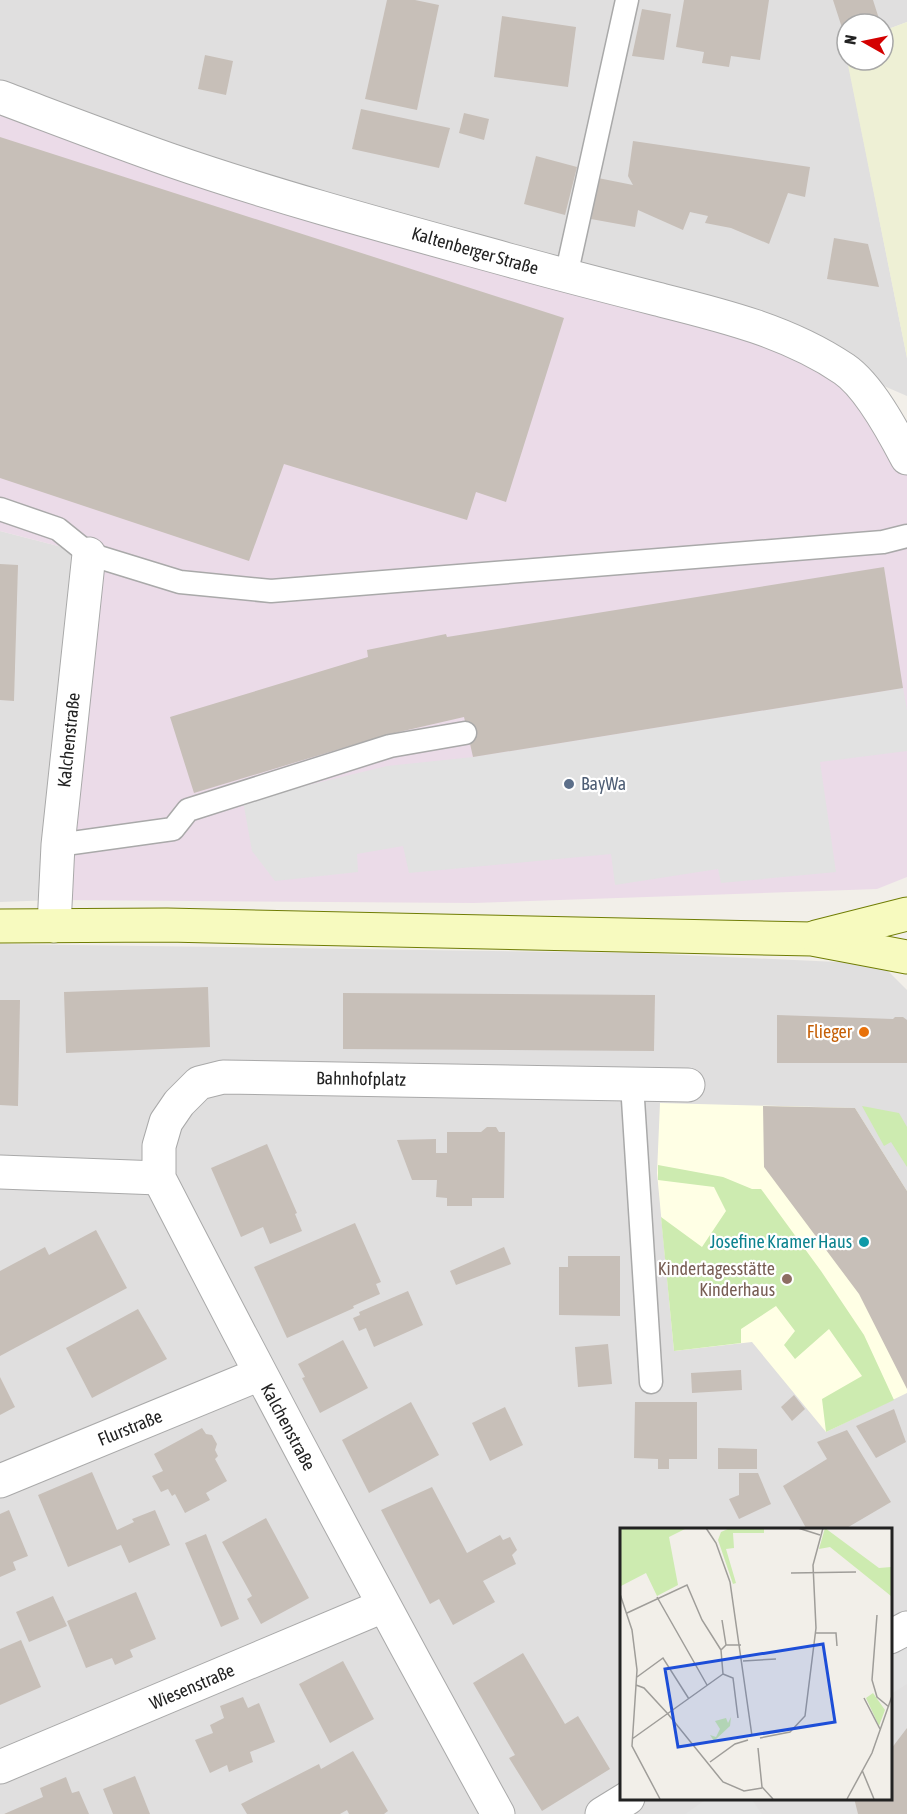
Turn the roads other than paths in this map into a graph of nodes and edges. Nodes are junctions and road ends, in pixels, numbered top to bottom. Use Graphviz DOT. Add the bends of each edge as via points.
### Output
graph roads {
  1 [pos="627,0"];
  2 [pos="0,97"];
  3 [pos="566,276"];
  4 [pos="907,458"];
  5 [pos="0,509"];
  6 [pos="907,536"];
  7 [pos="89,554"];
  8 [pos="465,733"];
  9 [pos="58,845"];
  10 [pos="907,914"];
  11 [pos="0,926"];
  12 [pos="54,926"];
  13 [pos="812,939"];
  14 [pos="907,957"];
  15 [pos="632,1084"];
  16 [pos="688,1085"];
  17 [pos="0,1172"];
  18 [pos="159,1178"];
  19 [pos="260,1374"];
  20 [pos="651,1382"];
  21 [pos="0,1481"];
  22 [pos="383,1606"];
  23 [pos="907,1628"];
  24 [pos="892,1636"];
  25 [pos="0,1767"];
  26 [pos="625,1799"];
  27 [pos="498,1814"];
  28 [pos="602,1814"];
  1 -- 3 [label="lane"];
  2 -- 3 [label="street, Kaltenberger Straße" via="170,160 313,206"];
  3 -- 4 [label="street, Kaltenberger Straße" via="777,333 816,352 847,370 868,394 890,424"];
  5 -- 7 [label="lane" via="58,529"];
  6 -- 7 [label="lane" via="884,542 271,591 180,582"];
  7 -- 9 [label="street, Kalchenstraße"];
  8 -- 9 [label="lane" via="390,746 188,810 173,829"];
  9 -- 12 [label="street, Kalchenstraße"];
  10 -- 13 [label="main road"];
  11 -- 12 [label="main road"];
  12 -- 13 [label="main road"];
  13 -- 14 [label="main road"];
  15 -- 16 [label="street, Bahnhofplatz"];
  15 -- 18 [label="street, Bahnhofplatz" via="223,1077 199,1083 166,1122 159,1146"];
  15 -- 20 [label="lane"];
  17 -- 18 [label="street"];
  18 -- 19 [label="street, Kalchenstraße"];
  19 -- 21 [label="street, Flurstraße"];
  19 -- 22 [label="street, Kalchenstraße"];
  22 -- 25 [label="street, Wiesenstraße"];
  22 -- 27 [label="street, Kalchenstraße"];
  23 -- 24 [label="street"];
  26 -- 28 [label="street"];
}
